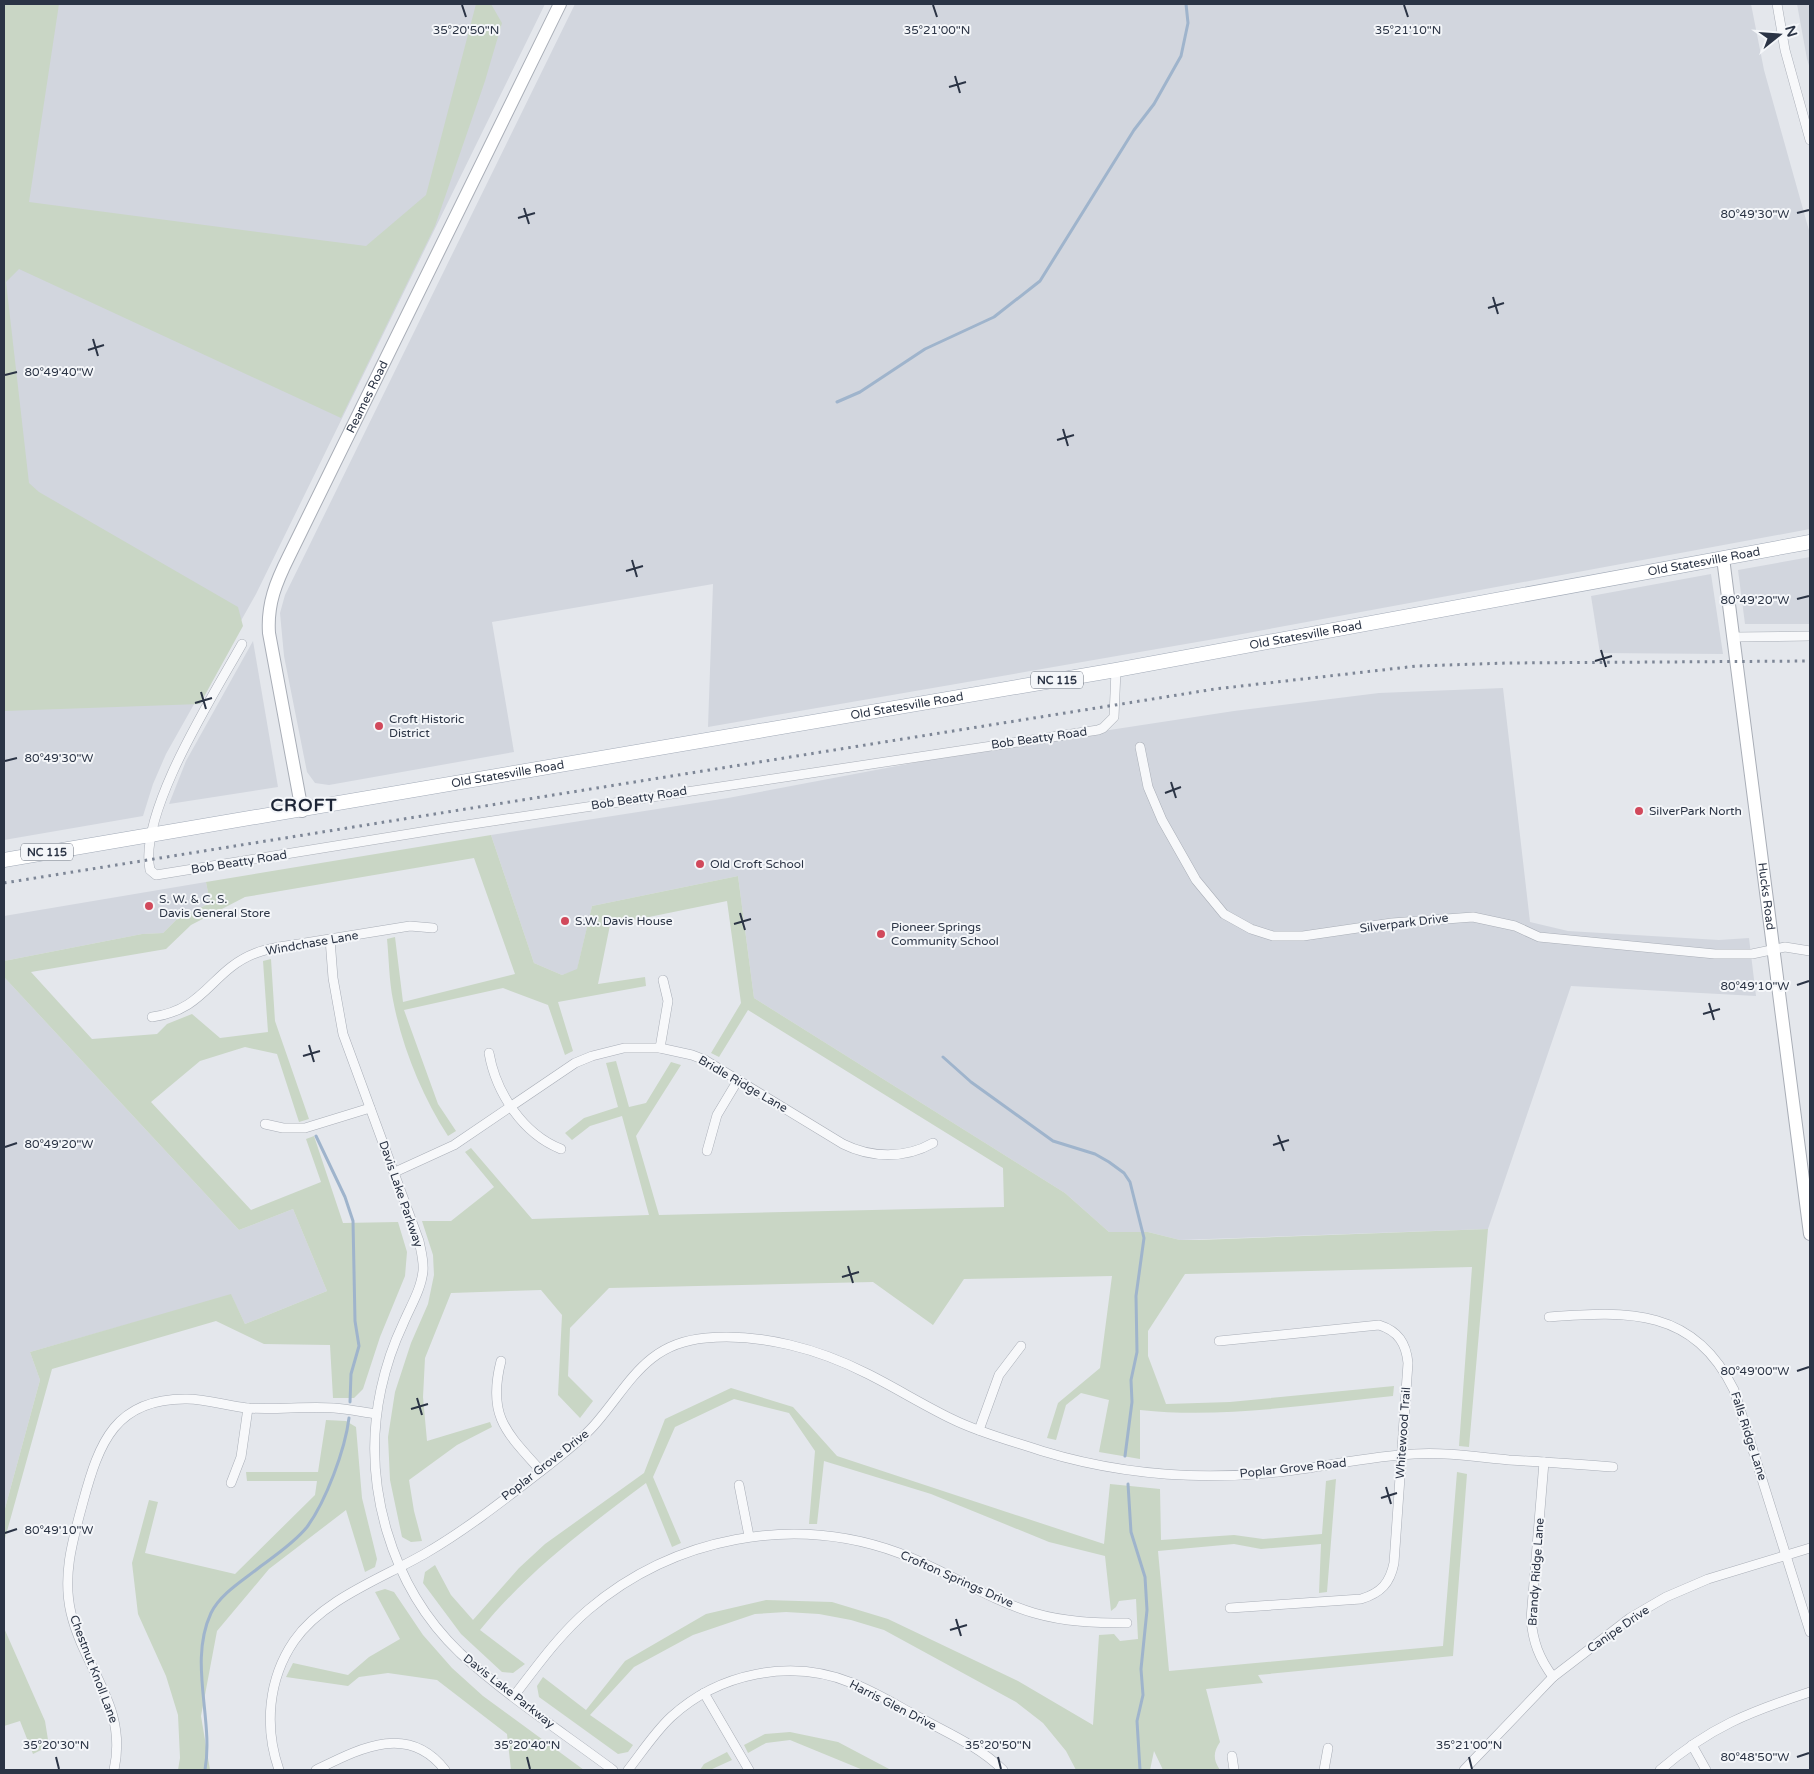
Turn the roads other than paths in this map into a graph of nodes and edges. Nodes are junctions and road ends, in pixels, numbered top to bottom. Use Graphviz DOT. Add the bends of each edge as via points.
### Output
graph roads {
  1 [pos="560,4"];
  2 [pos="1777,4"];
  3 [pos="1810,140"];
  4 [pos="1810,542"];
  5 [pos="1723,558"];
  6 [pos="1810,636"];
  7 [pos="1734,637"];
  8 [pos="242,644"];
  9 [pos="1116,670"];
  10 [pos="1140,747"];
  11 [pos="302,811"];
  12 [pos="151,836"];
  13 [pos="4,860"];
  14 [pos="433,928"];
  15 [pos="330,939"];
  16 [pos="1774,948"];
  17 [pos="1810,951"];
  18 [pos="663,980"];
  19 [pos="152,1017"];
  20 [pos="660,1048"];
  21 [pos="489,1053"];
  22 [pos="738,1080"];
  23 [pos="512,1106"];
  24 [pos="370,1108"];
  25 [pos="265,1124"];
  26 [pos="933,1143"];
  27 [pos="561,1149"];
  28 [pos="707,1151"];
  29 [pos="395,1172"];
  30 [pos="1810,1234"];
  31 [pos="1549,1317"];
  32 [pos="1219,1341"];
  33 [pos="1020,1346"];
  34 [pos="501,1361"];
  35 [pos="248,1408"];
  36 [pos="376,1414"];
  37 [pos="979,1430"];
  38 [pos="1401,1455"];
  39 [pos="1544,1462"];
  40 [pos="1613,1467"];
  41 [pos="541,1471"];
  42 [pos="231,1483"];
  43 [pos="739,1485"];
  44 [pos="749,1536"];
  45 [pos="1810,1548"];
  46 [pos="1786,1555"];
  47 [pos="400,1567"];
  48 [pos="1230,1608"];
  49 [pos="1127,1623"];
  50 [pos="1810,1632"];
  51 [pos="1553,1677"];
  52 [pos="704,1692"];
  53 [pos="1810,1692"];
  54 [pos="514,1696"];
  55 [pos="1692,1745"];
  56 [pos="1328,1748"];
  57 [pos="1232,1756"];
  58 [pos="114,1770"];
  59 [pos="279,1770"];
  60 [pos="316,1770"];
  61 [pos="445,1770"];
  62 [pos="613,1770"];
  63 [pos="628,1770"];
  64 [pos="749,1770"];
  65 [pos="1003,1770"];
  66 [pos="1234,1770"];
  67 [pos="1324,1770"];
  68 [pos="1464,1770"];
  69 [pos="1660,1770"];
  70 [pos="1706,1770"];
  1 -- 11 [label="main road, Reames Road" via="288,556 270,599 268,633"];
  2 -- 3 [label="street" via="1785,50"];
  4 -- 5 [label="main road, Old Statesville Road / NC 115"];
  5 -- 7 [label="main road, Hucks Road"];
  5 -- 9 [label="main road, Old Statesville Road / NC 115"];
  6 -- 7 [label="street"];
  7 -- 16 [label="main road, Hucks Road"];
  8 -- 12 [label="street" via="179,759"];
  9 -- 11 [label="main road, Old Statesville Road / NC 115"];
  9 -- 12 [label="street, Bob Beatty Road" via="1114,717 1098,730 446,828 160,875 150,870 146,853"];
  10 -- 16 [label="street, Silverpark Drive" via="1148,787 1162,820 1196,880 1224,914 1273,936 1303,936 1392,923 1473,917 1515,926 1539,937 1715,954 1752,954"];
  11 -- 12 [label="main road, Old Statesville Road / NC 115"];
  12 -- 13 [label="main road, Old Statesville Road / NC 115"];
  14 -- 15 [label="street, Windchase Lane" via="410,926"];
  15 -- 19 [label="street, Windchase Lane" via="258,952 233,964 184,1009"];
  15 -- 24 [label="street, Davis Lake Parkway" via="343,1034"];
  16 -- 17 [label="street, Silverpark Drive"];
  16 -- 30 [label="main road, Hucks Road"];
  18 -- 20 [label="street" via="668,1001"];
  20 -- 22 [label="street, Bridle Ridge Lane" via="699,1058"];
  20 -- 23 [label="street, Bridle Ridge Lane" via="624,1048 592,1056 575,1063"];
  21 -- 23 [label="street" via="499,1086"];
  22 -- 26 [label="street, Bridle Ridge Lane" via="861,1152 903,1154"];
  22 -- 28 [label="street" via="718,1115"];
  23 -- 27 [label="street" via="538,1138"];
  23 -- 29 [label="street, Bridle Ridge Lane" via="454,1145"];
  24 -- 25 [label="street" via="305,1128"];
  24 -- 29 [label="street, Davis Lake Parkway"];
  29 -- 36 [label="street, Davis Lake Parkway" via="419,1241 423,1271 417,1294 390,1357"];
  31 -- 46 [label="street, Falls Ridge Lane" via="1626,1314 1646,1317 1684,1332 1703,1345 1725,1370 1734,1390"];
  32 -- 38 [label="street, Whitewood Trail" via="1378,1325 1390,1329 1403,1342 1408,1363"];
  33 -- 37 [label="street" via="999,1375"];
  34 -- 41 [label="street" via="495,1393 499,1416 511,1436"];
  35 -- 36 [label="street, Chestnut Knoll Lane" via="335,1408"];
  35 -- 42 [label="street" via="241,1457"];
  35 -- 58 [label="street, Chestnut Knoll Lane" via="189,1399 150,1405 115,1426 94,1461 71,1549 67,1587 75,1626 114,1714 118,1746"];
  36 -- 47 [label="street, Davis Lake Parkway" via="375,1471 380,1502"];
  37 -- 38 [label="street, Poplar Grove Road" via="1078,1461 1158,1474 1281,1472"];
  37 -- 41 [label="street, Poplar Grove Drive" via="828,1356 766,1340 701,1338 674,1345 646,1361 596,1424"];
  38 -- 39 [label="street, Poplar Grove Road" via="1432,1454"];
  38 -- 48 [label="street, Whitewood Trail" via="1394,1562 1389,1580 1380,1591 1361,1599"];
  39 -- 40 [label="street, Poplar Grove Road"];
  39 -- 51 [label="street, Brandy Ridge Lane" via="1531,1619 1535,1647"];
  41 -- 47 [label="street, Poplar Grove Drive" via="450,1538"];
  43 -- 44 [label="street"];
  44 -- 49 [label="street, Crofton Springs Drive" via="810,1534 863,1542 918,1560 1032,1613 1067,1621"];
  44 -- 54 [label="street, Crofton Springs Drive" via="673,1558 610,1593 560,1637"];
  45 -- 46 [label="street, Canipe Drive"];
  46 -- 50 [label="street, Falls Ridge Lane"];
  46 -- 51 [label="street, Canipe Drive" via="1708,1580 1666,1598 1609,1632"];
  47 -- 54 [label="street, Davis Lake Parkway" via="423,1608 459,1652"];
  47 -- 59 [label="street, Poplar Grove Drive" via="316,1616 292,1643 281,1664 271,1707 271,1742"];
  51 -- 68 [label="street, Canipe Drive"];
  52 -- 63 [label="street, Harris Glen Drive" via="670,1718"];
  52 -- 64 [label="street"];
  52 -- 65 [label="street, Harris Glen Drive" via="736,1679 771,1672 812,1672 834,1677 877,1694 981,1752"];
  53 -- 55 [label="street" via="1729,1722"];
  54 -- 62 [label="street, Davis Lake Parkway"];
  55 -- 69 [label="street"];
  55 -- 70 [label="street"];
  56 -- 67 [label="street"];
  57 -- 66 [label="street"];
  60 -- 61 [label="street" via="368,1746 394,1742 424,1752"];
}
